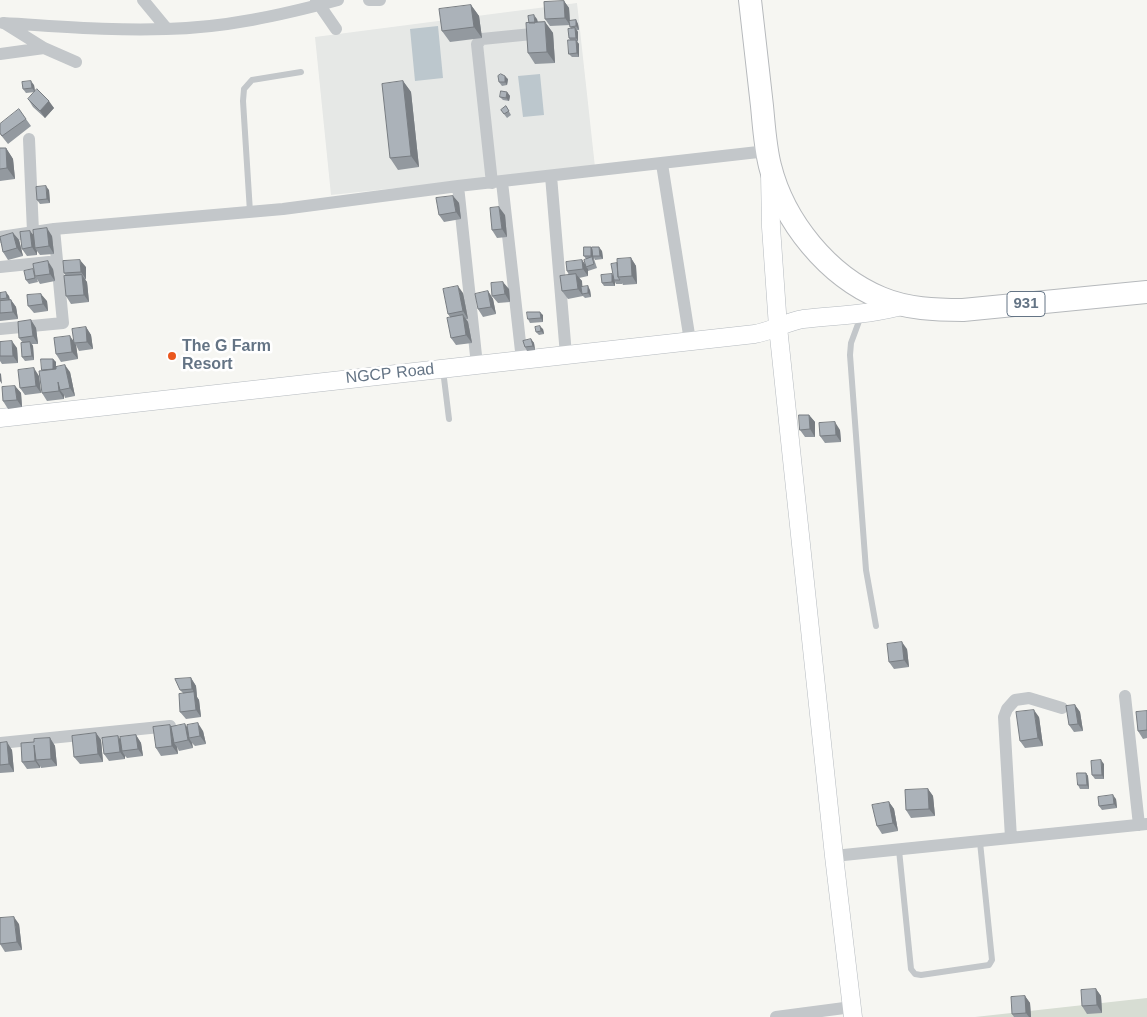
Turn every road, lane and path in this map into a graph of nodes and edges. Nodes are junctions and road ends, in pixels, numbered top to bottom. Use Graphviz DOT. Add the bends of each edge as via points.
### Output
graph roads {
  1 [pos="144,0"];
  2 [pos="338,0"];
  3 [pos="368,0"];
  4 [pos="380,0"];
  5 [pos="750,0"];
  6 [pos="318,3"];
  7 [pos="1,22"];
  8 [pos="167,29"];
  9 [pos="336,29"];
  10 [pos="542,33"];
  11 [pos="44,48"];
  12 [pos="0,54"];
  13 [pos="76,62"];
  14 [pos="301,72"];
  15 [pos="29,139"];
  16 [pos="769,158"];
  17 [pos="662,164"];
  18 [pos="551,176"];
  19 [pos="497,182"];
  20 [pos="458,186"];
  21 [pos="250,212"];
  22 [pos="54,229"];
  23 [pos="33,232"];
  24 [pos="0,237"];
  25 [pos="57,261"];
  26 [pos="0,268"];
  27 [pos="1147,292"];
  28 [pos="905,305"];
  29 [pos="862,314"];
  30 [pos="778,327"];
  31 [pos="0,329"];
  32 [pos="690,341"];
  33 [pos="566,355"];
  34 [pos="522,360"];
  35 [pos="477,365"];
  36 [pos="443,368"];
  37 [pos="0,418"];
  38 [pos="449,419"];
  39 [pos="876,626"];
  40 [pos="1125,696"];
  41 [pos="1062,708"];
  42 [pos="170,726"];
  43 [pos="0,743"];
  44 [pos="1143,825"];
  45 [pos="1011,838"];
  46 [pos="980,842"];
  47 [pos="900,850"];
  48 [pos="834,856"];
  49 [pos="852,1012"];
  50 [pos="776,1017"];
  1 -- 8 [label="street"];
  2 -- 6 [label="street"];
  3 -- 4 [label="street"];
  5 -- 16 [label="highway, 931"];
  6 -- 8 [label="street" via="280,15"];
  6 -- 9 [label="street"];
  7 -- 8 [label="street"];
  7 -- 11 [label="street"];
  10 -- 19 [label="street" via="482,39 478,44"];
  11 -- 12 [label="street"];
  11 -- 13 [label="street"];
  14 -- 21 [label="lane" via="252,80 244,89"];
  15 -- 23 [label="street"];
  16 -- 17 [label="street"];
  16 -- 28 [label="highway, 931" via="792,219 816,251 859,286 881,298"];
  16 -- 30 [label="main road"];
  17 -- 18 [label="street"];
  17 -- 32 [label="street"];
  18 -- 19 [label="street"];
  18 -- 33 [label="street"];
  19 -- 20 [label="street"];
  19 -- 34 [label="street"];
  20 -- 21 [label="street"];
  20 -- 35 [label="street"];
  21 -- 22 [label="street"];
  22 -- 23 [label="street"];
  22 -- 25 [label="street"];
  23 -- 24 [label="street"];
  25 -- 26 [label="street"];
  25 -- 31 [label="street" via="63,323"];
  27 -- 28 [label="highway, 931" via="963,310"];
  28 -- 29 [label="main road, NGCP Road"];
  29 -- 30 [label="main road, NGCP Road" via="802,319"];
  29 -- 39 [label="lane" via="850,355 866,570"];
  30 -- 32 [label="main road, NGCP Road" via="755,334"];
  30 -- 48 [label="main road"];
  32 -- 33 [label="main road, NGCP Road"];
  33 -- 34 [label="main road, NGCP Road"];
  34 -- 35 [label="main road, NGCP Road"];
  35 -- 36 [label="main road, NGCP Road"];
  36 -- 37 [label="main road, NGCP Road"];
  36 -- 38 [label="lane"];
  40 -- 44 [label="street"];
  41 -- 45 [label="street" via="1030,698 1015,700 1004,716"];
  42 -- 43 [label="street"];
  44 -- 45 [label="street"];
  45 -- 46 [label="street"];
  46 -- 47 [label="street"];
  46 -- 47 [label="lane" via="992,960 989,965 921,976 911,969"];
  47 -- 48 [label="street"];
  48 -- 49 [label="main road"];
  49 -- 50 [label="street"];
}
